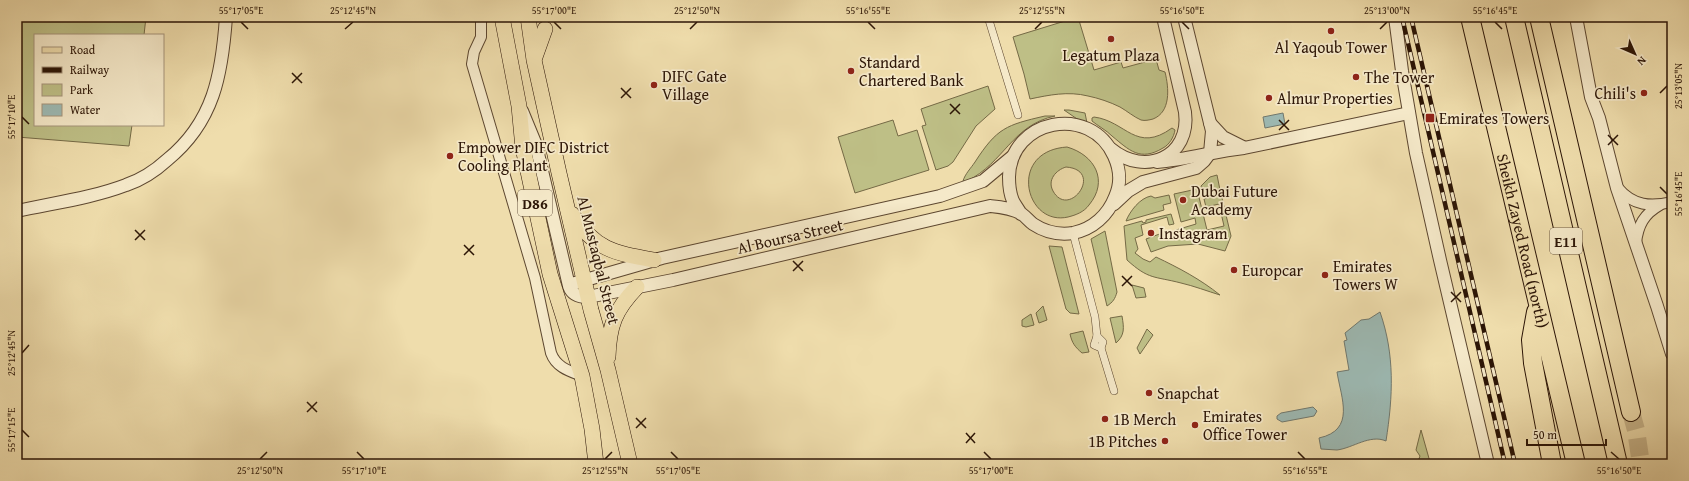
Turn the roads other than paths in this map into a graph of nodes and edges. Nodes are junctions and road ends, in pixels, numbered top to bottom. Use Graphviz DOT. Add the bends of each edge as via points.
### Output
graph roads {
  1 [pos="226,17"];
  2 [pos="481,17"];
  3 [pos="502,17"];
  4 [pos="528,17"];
  5 [pos="988,17"];
  6 [pos="1163,17"];
  7 [pos="1184,17"];
  8 [pos="1395,17"];
  9 [pos="1470,17"];
  10 [pos="1514,17"];
  11 [pos="1539,17"];
  12 [pos="1576,17"];
  13 [pos="545,29"];
  14 [pos="534,60"];
  15 [pos="519,106"];
  16 [pos="1409,113"];
  17 [pos="1018,115"];
  18 [pos="1210,123"];
  19 [pos="1244,148"];
  20 [pos="1111,149"];
  21 [pos="1210,153"];
  22 [pos="1014,155"];
  23 [pos="1157,162"];
  24 [pos="1617,188"];
  25 [pos="1672,202"];
  26 [pos="566,203"];
  27 [pos="1660,205"];
  28 [pos="1112,206"];
  29 [pos="17,211"];
  30 [pos="1021,214"];
  31 [pos="1073,233"];
  32 [pos="1636,244"];
  33 [pos="654,260"];
  34 [pos="584,280"];
  35 [pos="569,286"];
  36 [pos="637,287"];
  37 [pos="588,297"];
  38 [pos="558,300"];
  39 [pos="1538,306"];
  40 [pos="1672,354"];
  41 [pos="608,370"];
  42 [pos="582,376"];
  43 [pos="1114,392"];
  44 [pos="1631,412"];
  45 [pos="596,464"];
  46 [pos="630,464"];
  47 [pos="1488,464"];
  48 [pos="1552,464"];
  49 [pos="1576,464"];
  50 [pos="1618,464"];
  1 -- 29 [label="street" via="222,60 214,94 202,121 174,155 152,172 127,185"];
  2 -- 42 [label="street" via="482,32 473,58 474,71 535,278 551,353 554,361 561,367"];
  3 -- 15 [label="main road, D86"];
  4 -- 14 [label="main road, Al Mustaqbal Street / D86"];
  5 -- 17 [label="street"];
  6 -- 23 [label="street" via="1186,122 1181,141 1175,149"];
  7 -- 18 [label="street"];
  8 -- 16 [label="street"];
  9 -- 39 [label="highway, Sheikh Zayed Road (north) / E11"];
  10 -- 50 [label="highway, E11"];
  11 -- 44 [label="highway"];
  12 -- 24 [label="street" via="1591,97"];
  13 -- 14 [label="main road"];
  14 -- 26 [label="main road, Al Mustaqbal Street / D86"];
  15 -- 35 [label="street" via="536,145"];
  15 -- 38 [label="main road, D86" via="523,148"];
  16 -- 19 [label="street"];
  16 -- 47 [label="street" via="1440,260"];
  18 -- 19 [label="street" via="1223,137"];
  18 -- 21 [label="street"];
  19 -- 21 [label="street"];
  20 -- 22 [label="street" via="1102,138 1090,130 1066,123 1047,126 1030,135"];
  20 -- 23 [label="street" via="1130,160"];
  20 -- 28 [label="street" via="1117,162 1119,177 1118,192"];
  21 -- 23 [label="street"];
  21 -- 28 [label="street" via="1201,165 1192,170 1138,184"];
  22 -- 30 [label="street" via="1009,186 1013,201"];
  22 -- 33 [label="street, Al Boursa Street" via="984,181 947,194"];
  24 -- 27 [label="street" via="1639,203"];
  24 -- 32 [label="street"];
  25 -- 27 [label="street"];
  26 -- 33 [label="main road" via="586,232 605,248"];
  26 -- 34 [label="main road, Al Mustaqbal Street / D86"];
  27 -- 32 [label="street" via="1649,212 1640,224"];
  28 -- 31 [label="street" via="1097,223"];
  30 -- 31 [label="street" via="1032,224 1045,230"];
  30 -- 36 [label="street, Al Boursa Street" via="998,206 981,208"];
  31 -- 43 [label="street" via="1094,317 1097,336 1094,345 1101,348"];
  32 -- 40 [label="street"];
  33 -- 34 [label="street, Al Boursa Street"];
  34 -- 35 [label="street, Al Boursa Street"];
  34 -- 37 [label="main road, Al Mustaqbal Street / D86"];
  35 -- 37 [label="street" via="576,295"];
  35 -- 38 [label="street"];
  36 -- 37 [label="street, Al Boursa Street"];
  36 -- 41 [label="main road" via="620,306 613,321 609,338"];
  37 -- 41 [label="main road, Al Mustaqbal Street / D86"];
  38 -- 42 [label="main road, D86"];
  39 -- 48 [label="highway" via="1532,328 1532,357"];
  39 -- 49 [label="highway, Sheikh Zayed Road (north) / E11"];
  41 -- 46 [label="main road, Al Mustaqbal Street / D86"];
  42 -- 45 [label="main road, D86"];
}
